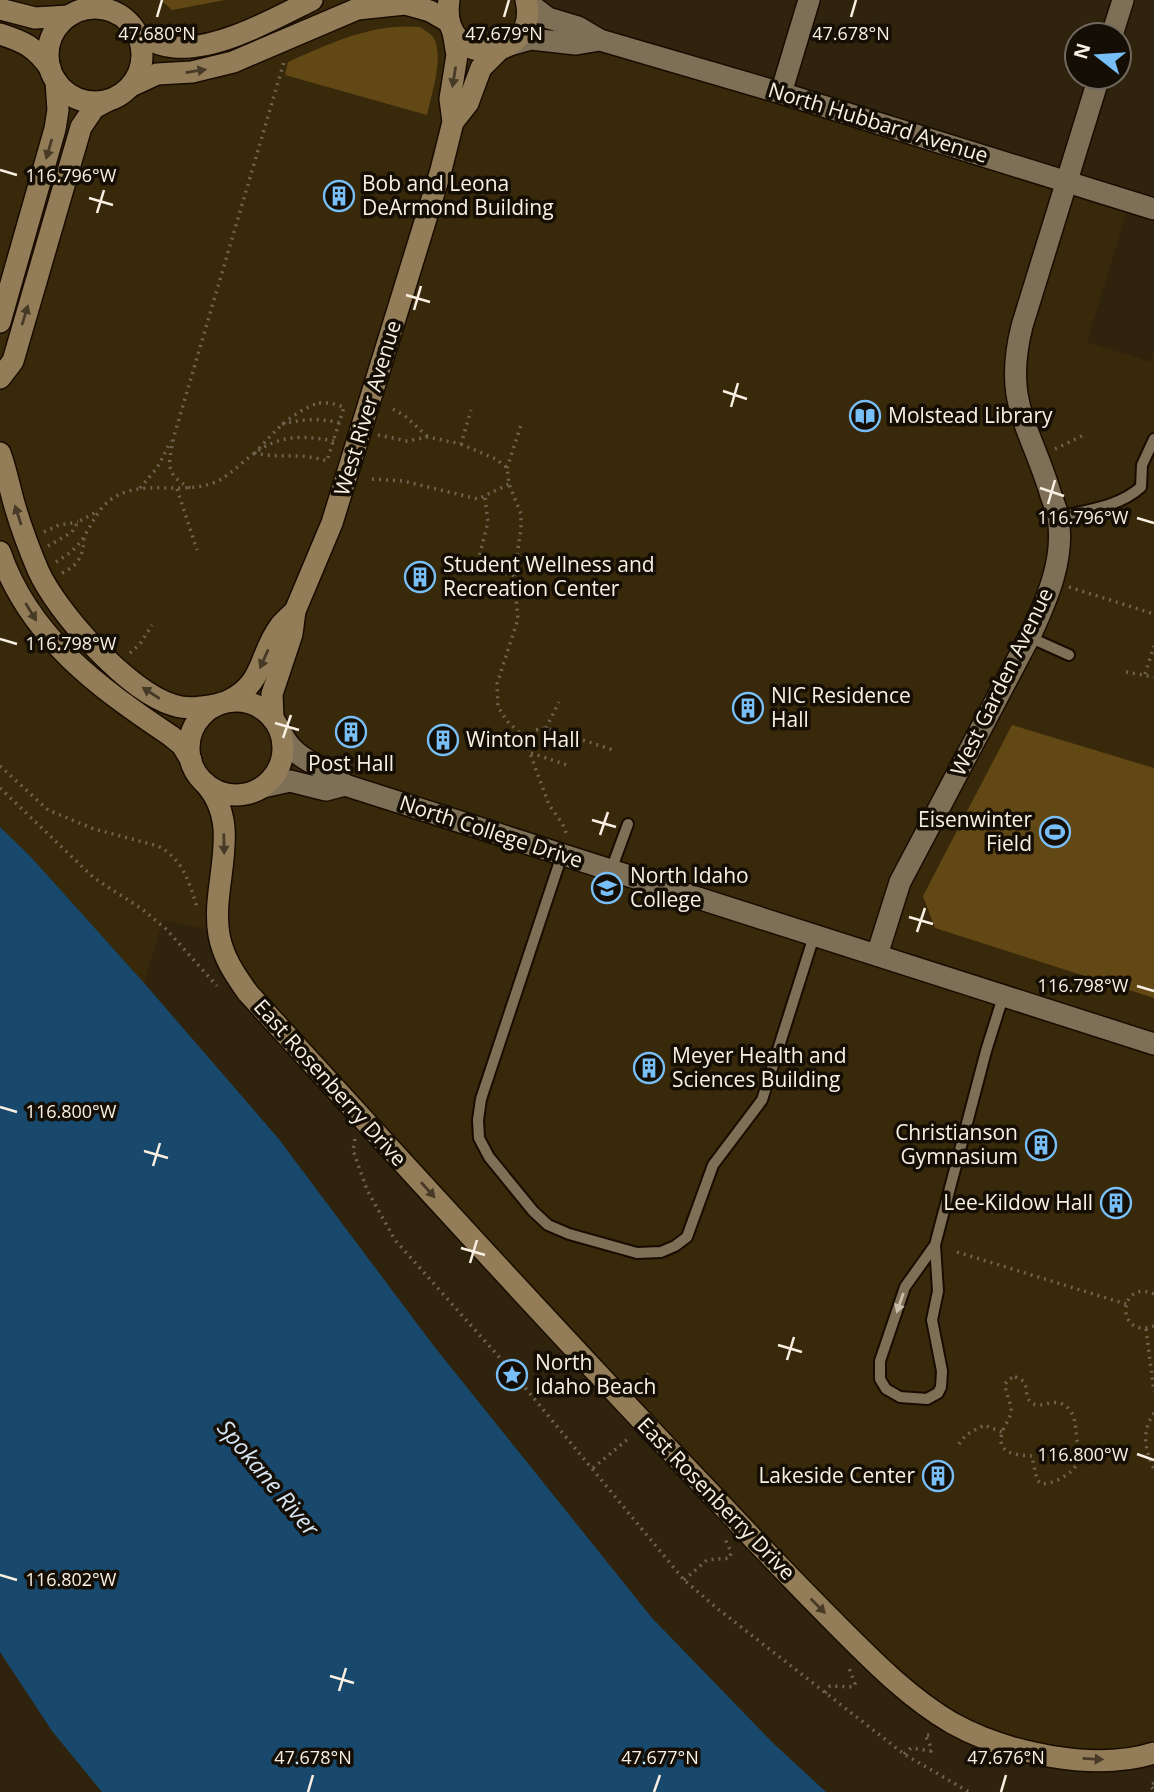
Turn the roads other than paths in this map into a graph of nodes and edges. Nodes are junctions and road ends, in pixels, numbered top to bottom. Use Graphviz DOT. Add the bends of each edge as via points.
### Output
graph roads {
  1 [pos="312,0"];
  2 [pos="449,0"];
  3 [pos="809,0"];
  4 [pos="1122,0"];
  5 [pos="527,1"];
  6 [pos="0,9"];
  7 [pos="69,16"];
  8 [pos="1116,21"];
  9 [pos="451,27"];
  10 [pos="0,34"];
  11 [pos="138,35"];
  12 [pos="600,40"];
  13 [pos="505,48"];
  14 [pos="53,75"];
  15 [pos="131,86"];
  16 [pos="1094,91"];
  17 [pos="781,93"];
  18 [pos="107,101"];
  19 [pos="453,122"];
  20 [pos="1066,181"];
  21 [pos="1154,208"];
  22 [pos="0,322"];
  23 [pos="0,377"];
  24 [pos="1154,439"];
  25 [pos="0,453"];
  26 [pos="1058,517"];
  27 [pos="0,552"];
  28 [pos="295,611"];
  29 [pos="1029,638"];
  30 [pos="1069,655"];
  31 [pos="222,703"];
  32 [pos="276,724"];
  33 [pos="191,760"];
  34 [pos="204,782"];
  35 [pos="345,785"];
  36 [pos="263,786"];
  37 [pos="628,824"];
  38 [pos="565,845"];
  39 [pos="611,870"];
  40 [pos="814,936"];
  41 [pos="877,955"];
  42 [pos="1003,997"];
  43 [pos="1154,1044"];
  44 [pos="935,1245"];
  45 [pos="1154,1753"];
  1 -- 11 [label="street" via="235,35 195,47 168,47"];
  2 -- 9 [label="street, West River Avenue"];
  3 -- 17 [label="street"];
  4 -- 8 [label="street"];
  5 -- 12 [label="street, North Hubbard Avenue" via="548,18"];
  5 -- 13 [label="street, West River Avenue" via="525,26"];
  6 -- 7 [label="street" via="35,18"];
  7 -- 11 [label="street" via="94,8 108,10 131,24"];
  7 -- 14 [label="street" via="51,39 48,54"];
  9 -- 13 [label="street" via="459,40 478,51"];
  15 -- 9 [label="street, one-way" via="157,74 233,62 329,19 370,7 417,7"];
  9 -- 19 [label="street, West River Avenue, one-way" via="457,55 450,99"];
  10 -- 14 [label="street" via="29,45"];
  11 -- 15 [label="street" via="142,62"];
  12 -- 13 [label="street, North Hubbard Avenue" via="576,44 531,39"];
  12 -- 17 [label="street, North Hubbard Avenue"];
  13 -- 19 [label="street, West River Avenue" via="481,68 468,103"];
  14 -- 18 [label="street" via="79,100"];
  14 -- 22 [label="street, one-way" via="57,120"];
  15 -- 18 [label="street"];
  16 -- 20 [label="street, West Garden Avenue"];
  17 -- 20 [label="street, North Hubbard Avenue"];
  23 -- 18 [label="street, one-way" via="13,361 81,127 94,108"];
  19 -- 28 [label="street, West River Avenue" via="332,523"];
  20 -- 21 [label="street, North Hubbard Avenue"];
  20 -- 26 [label="street, West Garden Avenue" via="1022,326 1014,368 1023,424"];
  24 -- 26 [label="lane" via="1142,465 1141,486 1130,496"];
  31 -- 25 [label="street, one-way" via="188,708 155,697 76,628 39,573"];
  26 -- 29 [label="street, West Garden Avenue" via="1052,582"];
  27 -- 33 [label="street, one-way" via="17,589 49,638 92,680 182,745"];
  28 -- 31 [label="street, West River Avenue, one-way" via="279,627 252,685"];
  28 -- 32 [label="street, West River Avenue" via="272,694"];
  29 -- 30 [label="lane"];
  29 -- 41 [label="street, West Garden Avenue" via="900,882"];
  31 -- 32 [label="street" via="253,704"];
  31 -- 33 [label="street" via="196,722"];
  32 -- 35 [label="street, North College Drive" via="297,755 331,772"];
  32 -- 36 [label="street" via="283,742 279,767"];
  33 -- 34 [label="street"];
  34 -- 36 [label="street" via="214,790 240,795"];
  34 -- 45 [label="street, East Rosenberry Drive, one-way" via="221,810 225,845 218,932 223,953 248,993 804,1591 920,1702 980,1738 1073,1758 1109,1760"];
  35 -- 36 [label="street, North College Drive" via="326,790 290,781"];
  35 -- 38 [label="street, North College Drive"];
  37 -- 39 [label="lane"];
  38 -- 39 [label="street, North College Drive"];
  38 -- 40 [label="lane" via="478,1120 479,1138 489,1157 533,1211 548,1225 569,1234 637,1253 661,1252 687,1237 713,1165 762,1100"];
  39 -- 40 [label="street, North College Drive"];
  40 -- 41 [label="street, North College Drive"];
  41 -- 42 [label="street, North College Drive"];
  42 -- 43 [label="street, North College Drive"];
  42 -- 44 [label="lane"];
  44 -- 44 [label="lane, one-way" via="905,1287 880,1361 880,1379 886,1389 901,1396 927,1399 941,1387 932,1320 938,1291"];
}
